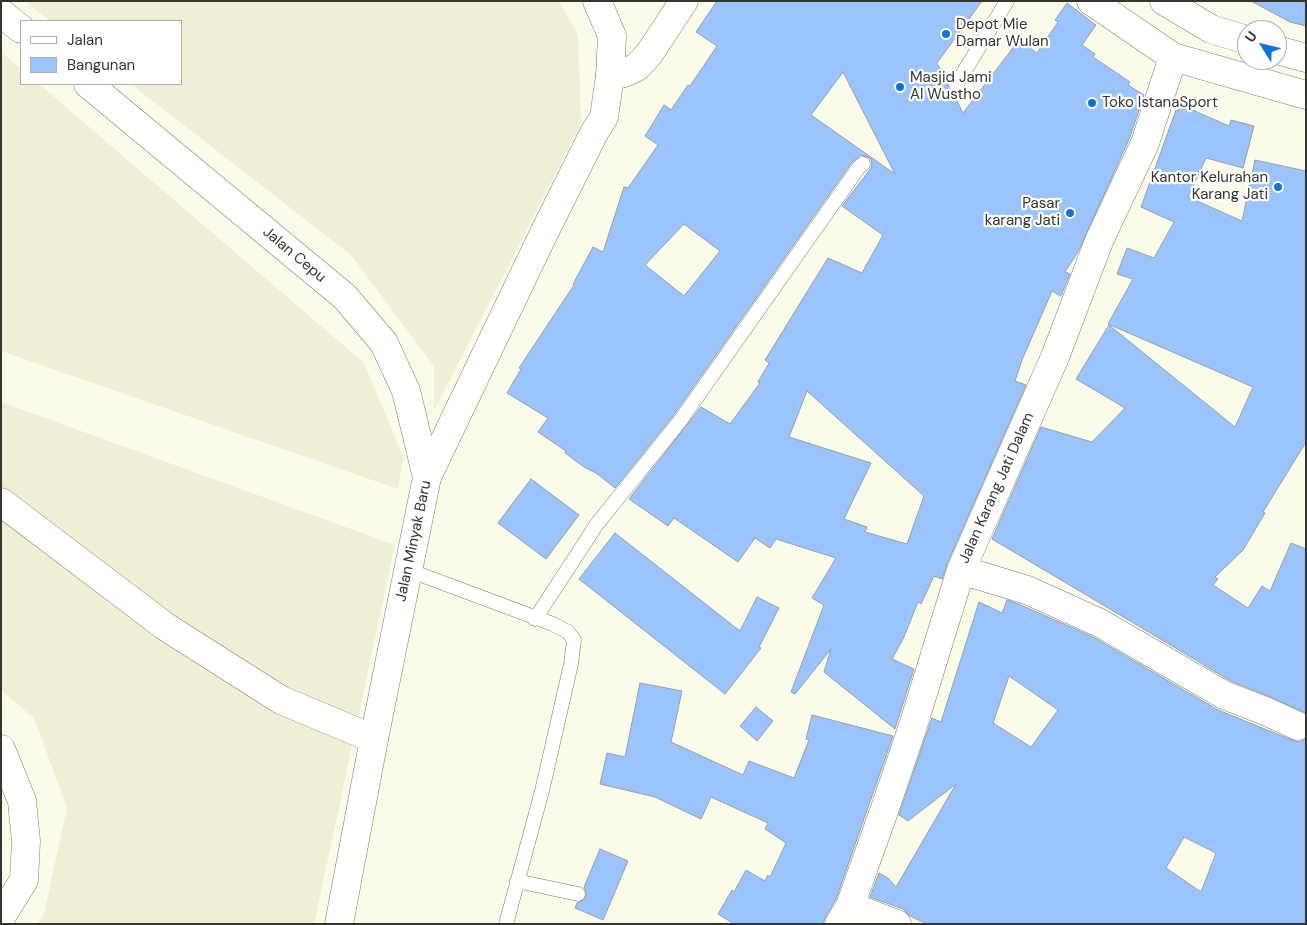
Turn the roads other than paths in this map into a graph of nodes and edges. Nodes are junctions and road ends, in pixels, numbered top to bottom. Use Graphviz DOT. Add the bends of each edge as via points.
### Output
graph roads {
  1 [pos="684,1"];
  2 [pos="1007,1"];
  3 [pos="1091,1"];
  4 [pos="1164,1"];
  5 [pos="602,11"];
  6 [pos="1,13"];
  7 [pos="20,28"];
  8 [pos="1237,37"];
  9 [pos="1287,53"];
  10 [pos="1173,58"];
  11 [pos="1306,58"];
  12 [pos="610,76"];
  13 [pos="89,85"];
  14 [pos="956,85"];
  15 [pos="1306,95"];
  16 [pos="595,131"];
  17 [pos="863,164"];
  18 [pos="427,478"];
  19 [pos="1,502"];
  20 [pos="408,570"];
  21 [pos="961,570"];
  22 [pos="535,619"];
  23 [pos="1298,726"];
  24 [pos="374,739"];
  25 [pos="1,749"];
  26 [pos="517,881"];
  27 [pos="578,894"];
  28 [pos="844,915"];
  29 [pos="1,917"];
  30 [pos="339,924"];
  31 [pos="506,924"];
  32 [pos="897,924"];
  1 -- 12 [label="street" via="637,67"];
  2 -- 14 [label="lane"];
  3 -- 10 [label="street"];
  4 -- 8 [label="street" via="1211,30"];
  5 -- 12 [label="street, Jalan Minyak Baru" via="612,36"];
  5 -- 16 [label="street, Jalan Minyak Baru"];
  6 -- 7 [label="street"];
  9 -- 11 [label="street"];
  10 -- 15 [label="street"];
  10 -- 21 [label="street, Jalan Karang Jati Dalam" via="1145,143 1099,241 1056,357"];
  12 -- 16 [label="street, Jalan Minyak Baru" via="604,117"];
  13 -- 18 [label="street, Jalan Cepu" via="352,305 384,343 406,391"];
  16 -- 18 [label="street, Jalan Minyak Baru"];
  17 -- 22 [label="lane" via="680,421 597,524"];
  18 -- 20 [label="street, Jalan Minyak Baru"];
  19 -- 24 [label="street" via="174,632 281,700"];
  20 -- 22 [label="lane"];
  20 -- 24 [label="street, Jalan Minyak Baru"];
  21 -- 23 [label="street" via="1027,590 1100,623 1224,695"];
  21 -- 28 [label="street, Jalan Karang Jati Dalam" via="912,728"];
  22 -- 26 [label="lane" via="568,632 574,640 542,791"];
  24 -- 30 [label="street, Jalan Minyak Baru"];
  25 -- 29 [label="street" via="22,801 26,841 24,880"];
  26 -- 27 [label="lane"];
  26 -- 31 [label="lane"];
  28 -- 32 [label="street"];
}
